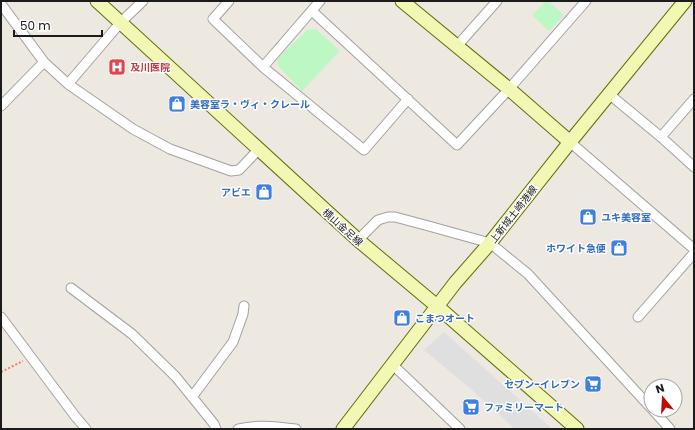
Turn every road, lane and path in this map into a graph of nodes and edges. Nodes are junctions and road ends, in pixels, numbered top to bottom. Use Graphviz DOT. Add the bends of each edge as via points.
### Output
graph roads {
  1 [pos="97,1"];
  2 [pos="143,1"];
  3 [pos="229,1"];
  4 [pos="320,1"];
  5 [pos="497,1"];
  6 [pos="586,1"];
  7 [pos="685,1"];
  8 [pos="405,2"];
  9 [pos="1,4"];
  10 [pos="312,11"];
  11 [pos="122,22"];
  12 [pos="457,46"];
  13 [pos="44,62"];
  14 [pos="263,67"];
  15 [pos="68,84"];
  16 [pos="509,89"];
  17 [pos="609,94"];
  18 [pos="408,99"];
  19 [pos="694,99"];
  20 [pos="1,106"];
  21 [pos="661,137"];
  22 [pos="570,142"];
  23 [pos="259,149"];
  24 [pos="694,167"];
  25 [pos="358,240"];
  26 [pos="490,243"];
  27 [pos="694,249"];
  28 [pos="694,253"];
  29 [pos="71,288"];
  30 [pos="244,306"];
  31 [pos="438,307"];
  32 [pos="638,317"];
  33 [pos="1,318"];
  34 [pos="31,358"];
  35 [pos="392,365"];
  36 [pos="1,372"];
  37 [pos="192,397"];
  38 [pos="643,399"];
  39 [pos="660,418"];
  40 [pos="86,429"];
  41 [pos="216,429"];
  42 [pos="238,429"];
  43 [pos="296,429"];
  44 [pos="343,429"];
  45 [pos="460,429"];
  46 [pos="577,429"];
  47 [pos="670,429"];
  1 -- 11 [label="street, 横山金足線"];
  2 -- 11 [label="street"];
  3 -- 14 [label="street" via="213,19"];
  4 -- 10 [label="street"];
  5 -- 12 [label="street"];
  6 -- 16 [label="street"];
  7 -- 17 [label="street, 上新城土崎港線"];
  8 -- 12 [label="street"];
  9 -- 13 [label="street"];
  10 -- 14 [label="street"];
  10 -- 18 [label="street"];
  11 -- 15 [label="street"];
  11 -- 23 [label="street, 横山金足線"];
  12 -- 16 [label="street"];
  13 -- 15 [label="street"];
  13 -- 20 [label="street"];
  14 -- 18 [label="street" via="364,150"];
  15 -- 23 [label="street" via="133,129 170,149 231,171 239,170"];
  16 -- 18 [label="street" via="457,145"];
  16 -- 22 [label="street"];
  17 -- 21 [label="street"];
  17 -- 22 [label="street, 上新城土崎港線"];
  19 -- 21 [label="street"];
  21 -- 24 [label="street"];
  22 -- 26 [label="street, 上新城土崎港線"];
  22 -- 27 [label="street"];
  23 -- 25 [label="street, 横山金足線"];
  25 -- 26 [label="street" via="378,220 394,217"];
  25 -- 31 [label="street, 横山金足線"];
  26 -- 31 [label="street, 上新城土崎港線"];
  26 -- 38 [label="street" via="528,274"];
  28 -- 32 [label="street"];
  29 -- 37 [label="street" via="132,334 176,377"];
  30 -- 37 [label="street" via="233,342"];
  31 -- 35 [label="street, 上新城土崎港線"];
  31 -- 46 [label="street, 横山金足線"];
  33 -- 34 [label="street"];
  34 -- 36 [label="path"];
  34 -- 40 [label="street"];
  35 -- 44 [label="street, 上新城土崎港線"];
  35 -- 45 [label="street"];
  37 -- 41 [label="street"];
  39 -- 47 [label="street"];
  42 -- 43 [label="street" via="272,426"];
}
